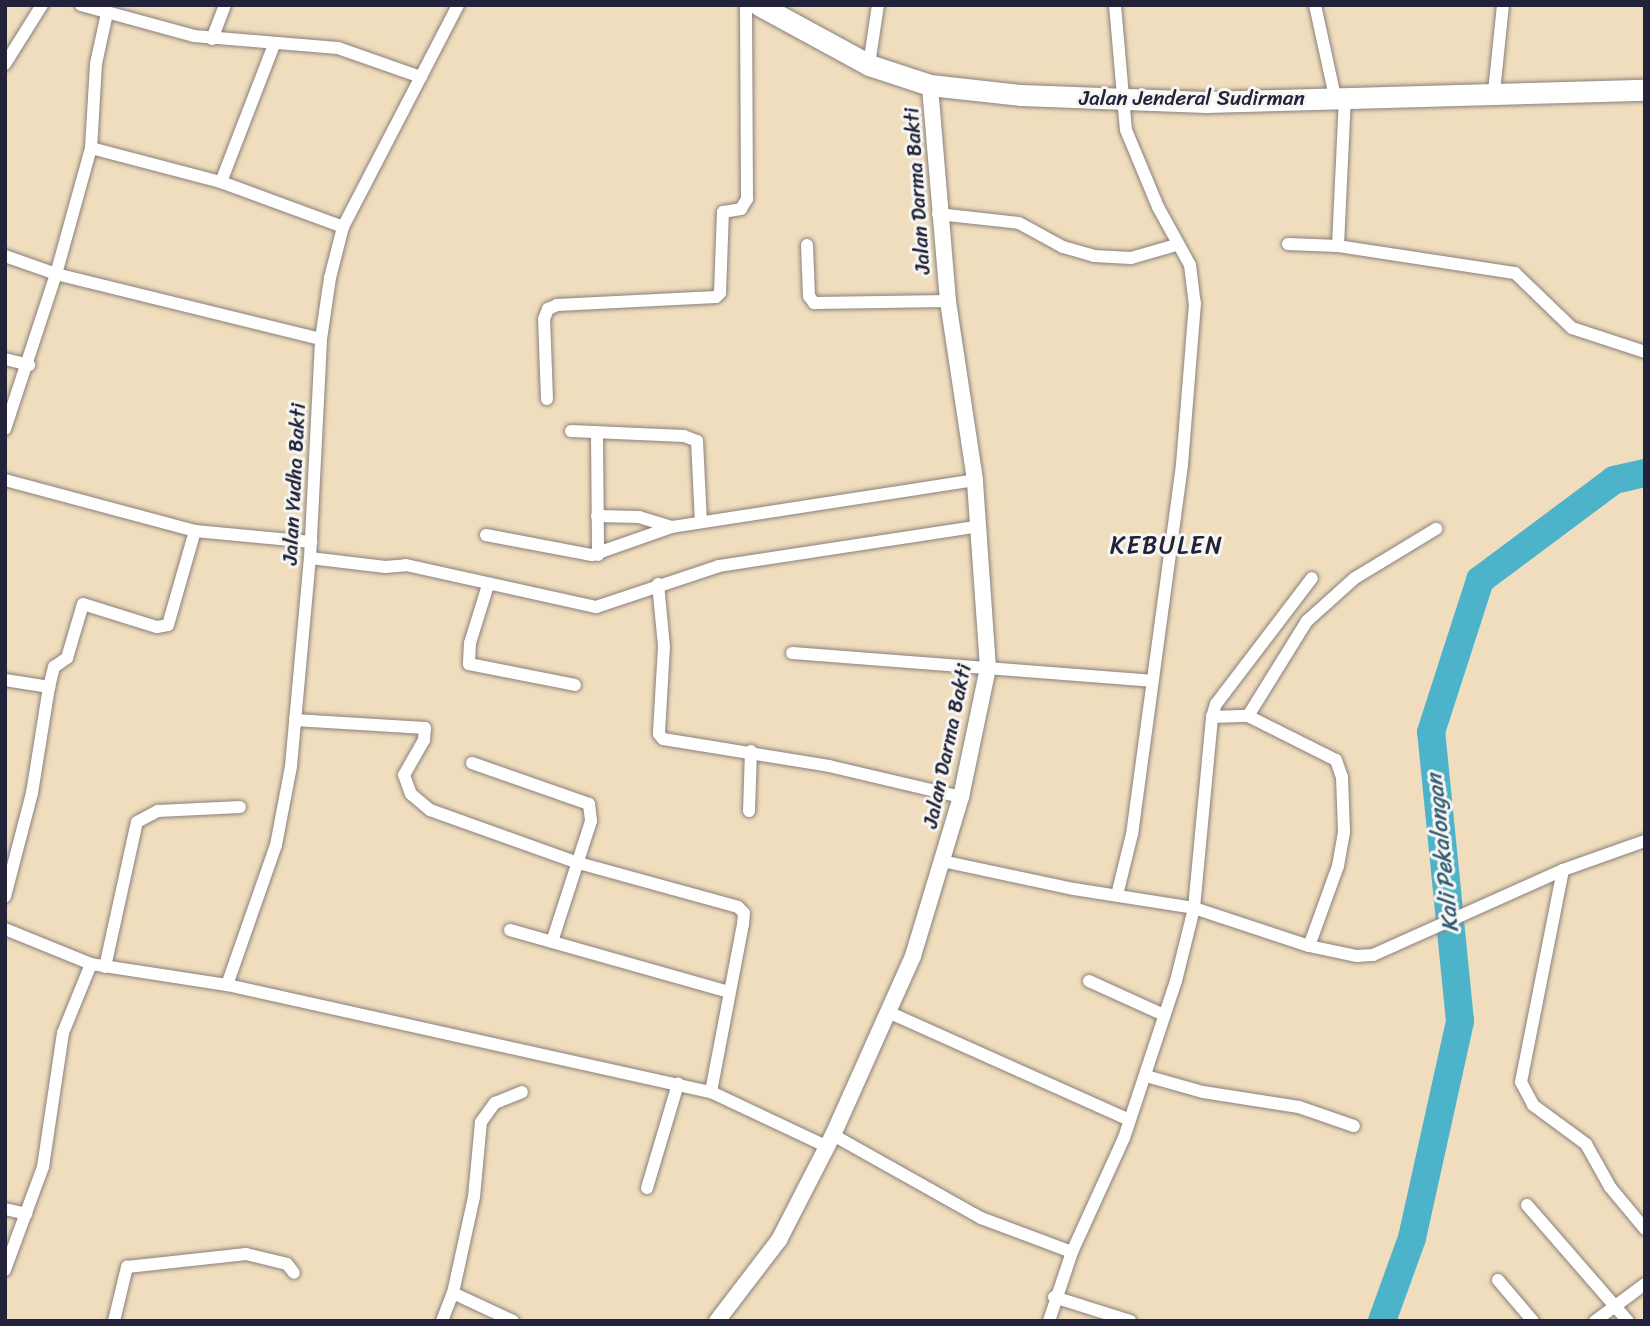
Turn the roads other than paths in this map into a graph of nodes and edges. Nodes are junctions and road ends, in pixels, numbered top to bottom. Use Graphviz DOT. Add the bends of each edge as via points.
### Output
graph roads {
  1 [pos="42,5"];
  2 [pos="81,5"];
  3 [pos="225,5"];
  4 [pos="458,5"];
  5 [pos="746,5"];
  6 [pos="759,5"];
  7 [pos="877,5"];
  8 [pos="1115,5"];
  9 [pos="1315,5"];
  10 [pos="1503,5"];
  11 [pos="107,13"];
  12 [pos="212,39"];
  13 [pos="274,45"];
  14 [pos="5,65"];
  15 [pos="869,65"];
  16 [pos="421,77"];
  17 [pos="930,85"];
  18 [pos="1645,90"];
  19 [pos="1494,92"];
  20 [pos="1340,97"];
  21 [pos="1122,99"];
  22 [pos="91,148"];
  23 [pos="221,182"];
  24 [pos="938,214"];
  25 [pos="343,228"];
  26 [pos="1288,244"];
  27 [pos="807,245"];
  28 [pos="1176,245"];
  29 [pos="1338,246"];
  30 [pos="5,256"];
  31 [pos="56,274"];
  32 [pos="948,301"];
  33 [pos="321,339"];
  34 [pos="1645,352"];
  35 [pos="5,359"];
  36 [pos="29,365"];
  37 [pos="547,398"];
  38 [pos="5,429"];
  39 [pos="571,431"];
  40 [pos="597,434"];
  41 [pos="5,480"];
  42 [pos="975,480"];
  43 [pos="597,516"];
  44 [pos="701,522"];
  45 [pos="979,526"];
  46 [pos="672,527"];
  47 [pos="1436,528"];
  48 [pos="195,531"];
  49 [pos="486,535"];
  50 [pos="311,542"];
  51 [pos="598,555"];
  52 [pos="310,558"];
  53 [pos="1312,578"];
  54 [pos="658,584"];
  55 [pos="488,585"];
  56 [pos="792,653"];
  57 [pos="988,668"];
  58 [pos="5,680"];
  59 [pos="1152,681"];
  60 [pos="575,685"];
  61 [pos="49,687"];
  62 [pos="1248,716"];
  63 [pos="1213,717"];
  64 [pos="295,720"];
  65 [pos="751,751"];
  66 [pos="472,763"];
  67 [pos="961,797"];
  68 [pos="240,807"];
  69 [pos="750,811"];
  70 [pos="1645,841"];
  71 [pos="942,860"];
  72 [pos="575,862"];
  73 [pos="1563,870"];
  74 [pos="1117,895"];
  75 [pos="5,897"];
  76 [pos="1194,908"];
  77 [pos="5,929"];
  78 [pos="510,930"];
  79 [pos="552,942"];
  80 [pos="1309,946"];
  81 [pos="91,964"];
  82 [pos="105,967"];
  83 [pos="1089,981"];
  84 [pos="227,985"];
  85 [pos="729,992"];
  86 [pos="888,1012"];
  87 [pos="1164,1015"];
  88 [pos="1146,1076"];
  89 [pos="678,1084"];
  90 [pos="522,1092"];
  91 [pos="710,1092"];
  92 [pos="1129,1120"];
  93 [pos="1354,1126"];
  94 [pos="830,1140"];
  95 [pos="648,1188"];
  96 [pos="1527,1205"];
  97 [pos="5,1209"];
  98 [pos="26,1214"];
  99 [pos="1645,1228"];
  100 [pos="1072,1252"];
  101 [pos="5,1270"];
  102 [pos="294,1273"];
  103 [pos="1498,1280"];
  104 [pos="1645,1284"];
  105 [pos="453,1293"];
  106 [pos="1054,1297"];
  107 [pos="1616,1307"];
  108 [pos="114,1321"];
  109 [pos="442,1321"];
  110 [pos="513,1321"];
  111 [pos="717,1321"];
  112 [pos="1049,1321"];
  113 [pos="1129,1321"];
  114 [pos="1533,1321"];
  115 [pos="1595,1321"];
  116 [pos="1628,1321"];
  1 -- 14 [label="street"];
  2 -- 11 [label="street"];
  3 -- 12 [label="street"];
  4 -- 16 [label="street, Jalan Yudha Bakti"];
  5 -- 37 [label="street" via="747,200 741,209 723,212 720,293 716,297 548,309 544,319"];
  6 -- 15 [label="highway, Jalan Jenderal Sudirman"];
  7 -- 15 [label="street"];
  8 -- 21 [label="street"];
  9 -- 20 [label="street"];
  10 -- 19 [label="street"];
  11 -- 12 [label="street"];
  11 -- 22 [label="street" via="96,64"];
  12 -- 13 [label="street"];
  13 -- 16 [label="street" via="338,48"];
  13 -- 23 [label="street"];
  15 -- 17 [label="highway, Jalan Jenderal Sudirman"];
  16 -- 25 [label="street, Jalan Yudha Bakti"];
  17 -- 21 [label="highway, Jalan Jenderal Sudirman"];
  17 -- 24 [label="street, Jalan Darma Bakti"];
  18 -- 19 [label="highway, Jalan Jenderal Sudirman"];
  19 -- 20 [label="highway, Jalan Jenderal Sudirman"];
  20 -- 21 [label="highway, Jalan Jenderal Sudirman" via="1206,102"];
  20 -- 29 [label="street"];
  21 -- 28 [label="street" via="1131,146"];
  22 -- 23 [label="street"];
  22 -- 31 [label="street"];
  23 -- 25 [label="street"];
  24 -- 28 [label="street" via="1019,223 1063,247 1094,256 1131,258"];
  24 -- 32 [label="street, Jalan Darma Bakti"];
  25 -- 33 [label="street, Jalan Yudha Bakti"];
  26 -- 29 [label="street"];
  27 -- 32 [label="street" via="809,296 814,303"];
  28 -- 59 [label="street" via="1186,256 1193,280 1194,336"];
  29 -- 34 [label="street" via="1515,273 1572,328"];
  30 -- 31 [label="street"];
  31 -- 33 [label="street"];
  31 -- 36 [label="street"];
  32 -- 42 [label="street, Jalan Darma Bakti"];
  33 -- 50 [label="street, Jalan Yudha Bakti"];
  35 -- 36 [label="street"];
  36 -- 38 [label="street"];
  39 -- 40 [label="street"];
  40 -- 43 [label="street"];
  40 -- 44 [label="street" via="684,436 697,441"];
  41 -- 48 [label="street"];
  42 -- 44 [label="street"];
  42 -- 45 [label="street, Jalan Darma Bakti"];
  43 -- 46 [label="street" via="639,516"];
  43 -- 51 [label="street"];
  44 -- 46 [label="street"];
  45 -- 54 [label="street" via="719,566"];
  45 -- 57 [label="street, Jalan Darma Bakti"];
  46 -- 51 [label="street"];
  47 -- 62 [label="street" via="1355,578 1307,621"];
  48 -- 50 [label="street"];
  48 -- 61 [label="street" via="168,625 157,627 83,604 67,657 54,667"];
  49 -- 51 [label="street"];
  50 -- 52 [label="street, Jalan Yudha Bakti"];
  52 -- 55 [label="street" via="385,567 407,565"];
  52 -- 64 [label="street, Jalan Yudha Bakti"];
  53 -- 63 [label="street" via="1216,704"];
  54 -- 55 [label="street" via="596,607"];
  54 -- 65 [label="street" via="664,646 660,736"];
  55 -- 60 [label="street" via="470,643 469,664"];
  56 -- 57 [label="street"];
  57 -- 59 [label="street"];
  57 -- 67 [label="street, Jalan Darma Bakti"];
  58 -- 61 [label="street"];
  59 -- 74 [label="street" via="1132,834"];
  61 -- 75 [label="street" via="35,780"];
  62 -- 63 [label="street"];
  62 -- 80 [label="street" via="1336,760 1342,777 1344,832 1338,866"];
  63 -- 76 [label="street"];
  64 -- 72 [label="street" via="425,728 424,740 404,775 419,803"];
  64 -- 84 [label="street, Jalan Yudha Bakti" via="276,845"];
  65 -- 67 [label="street"];
  65 -- 69 [label="street"];
  66 -- 72 [label="street" via="589,804 591,821"];
  67 -- 71 [label="street, Jalan Darma Bakti"];
  68 -- 82 [label="street" via="158,811 137,822"];
  70 -- 73 [label="street"];
  71 -- 74 [label="street"];
  71 -- 86 [label="street, Jalan Darma Bakti" via="913,956"];
  72 -- 79 [label="street"];
  72 -- 85 [label="street" via="738,907 744,913 743,924"];
  73 -- 80 [label="street" via="1373,955"];
  73 -- 99 [label="street" via="1521,1082 1532,1105 1586,1144 1610,1187"];
  74 -- 76 [label="street"];
  76 -- 80 [label="street"];
  76 -- 87 [label="street"];
  77 -- 81 [label="street"];
  78 -- 79 [label="street"];
  79 -- 85 [label="street"];
  81 -- 82 [label="street"];
  81 -- 98 [label="street" via="63,1034 47,1148"];
  82 -- 84 [label="street"];
  83 -- 87 [label="street"];
  84 -- 89 [label="street"];
  85 -- 91 [label="street"];
  86 -- 92 [label="street"];
  86 -- 94 [label="street, Jalan Darma Bakti"];
  87 -- 88 [label="street"];
  88 -- 92 [label="street"];
  88 -- 93 [label="street" via="1203,1092 1299,1107"];
  89 -- 91 [label="street"];
  89 -- 95 [label="street"];
  90 -- 105 [label="street" via="495,1103 481,1122 474,1197"];
  91 -- 94 [label="street"];
  92 -- 100 [label="street"];
  94 -- 100 [label="street" via="981,1218"];
  94 -- 111 [label="street, Jalan Darma Bakti" via="779,1240"];
  96 -- 107 [label="street"];
  97 -- 98 [label="street"];
  98 -- 101 [label="street"];
  100 -- 106 [label="street"];
  102 -- 108 [label="street" via="287,1265 252,1254 127,1267"];
  103 -- 114 [label="street"];
  104 -- 107 [label="street"];
  105 -- 109 [label="street"];
  105 -- 110 [label="street"];
  106 -- 112 [label="street"];
  106 -- 113 [label="street"];
  107 -- 115 [label="street"];
  107 -- 116 [label="street"];
}
